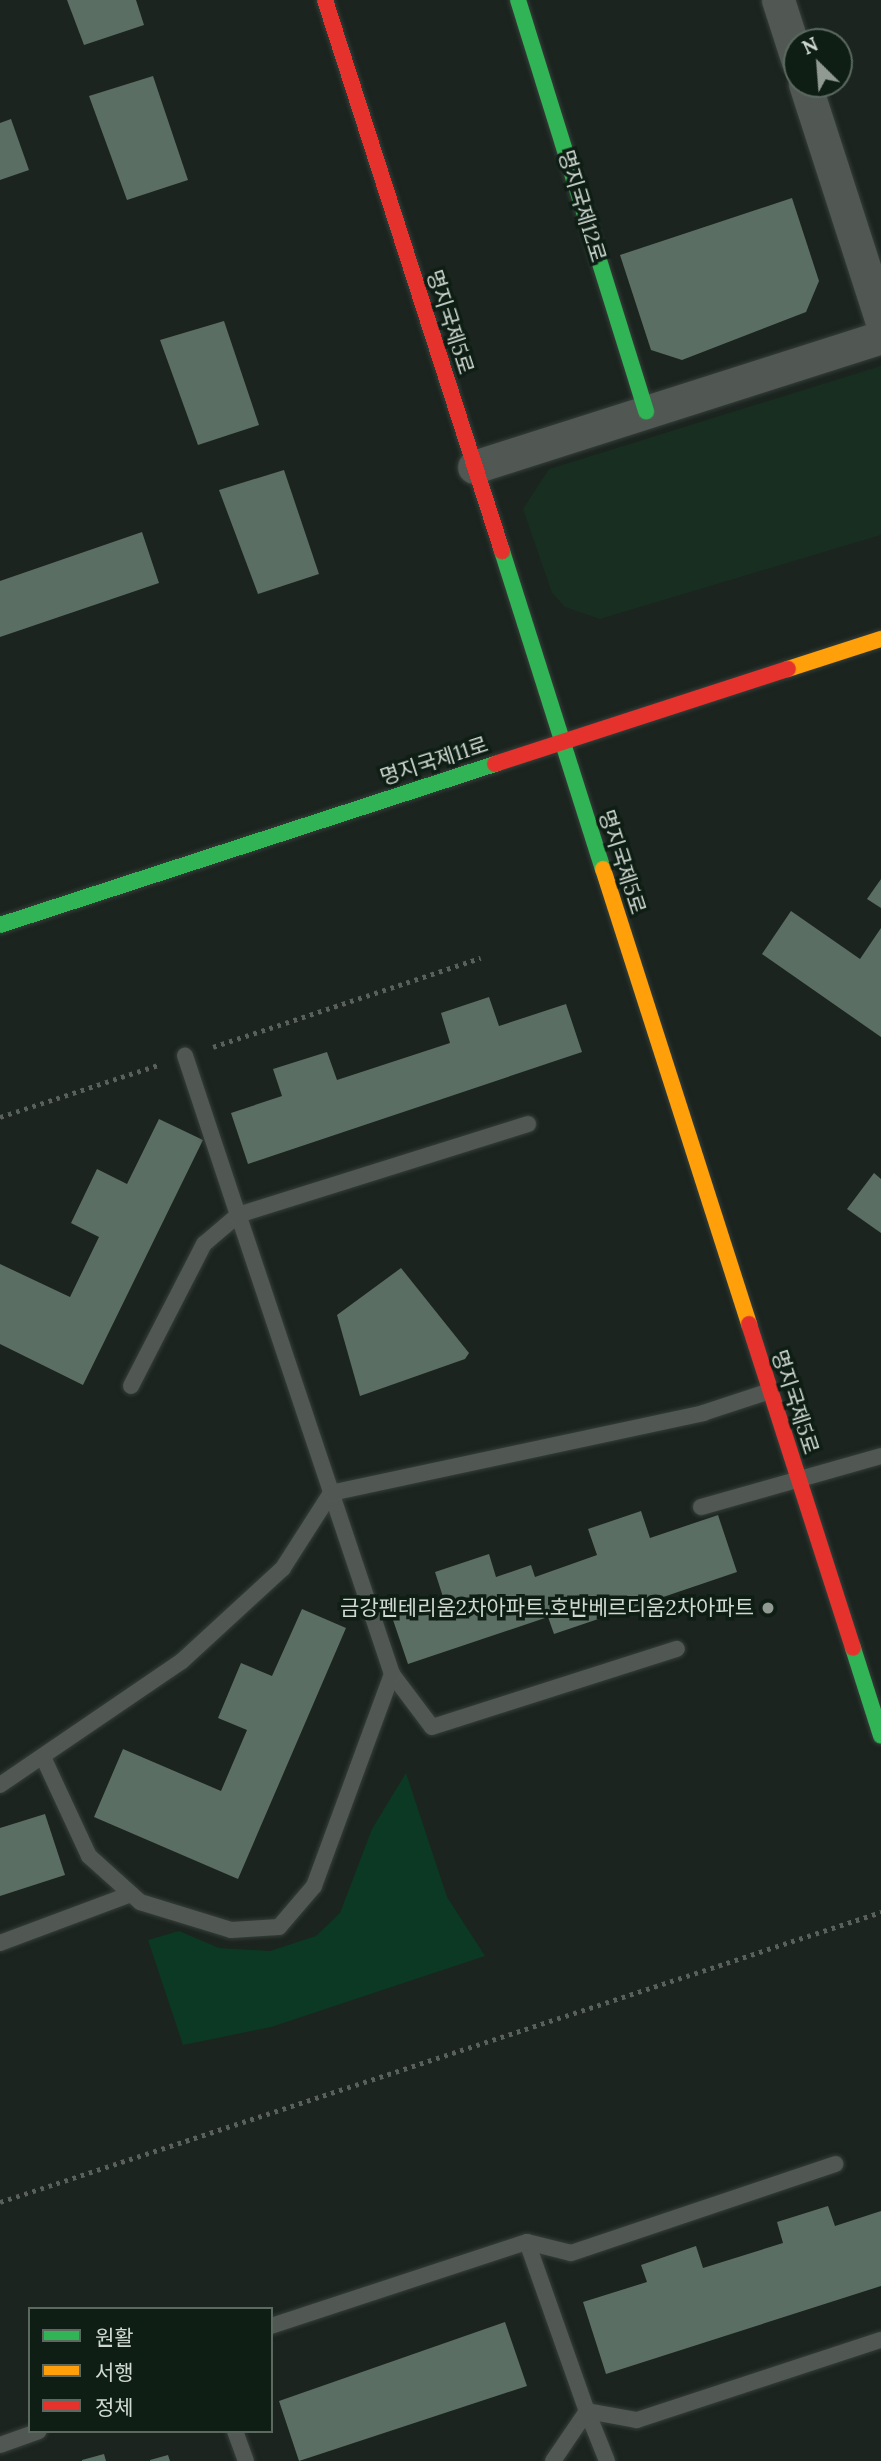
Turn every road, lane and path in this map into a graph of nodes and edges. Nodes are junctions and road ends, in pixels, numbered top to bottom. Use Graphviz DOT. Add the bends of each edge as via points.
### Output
graph roads {
  1 [pos="326,0"];
  2 [pos="518,0"];
  3 [pos="778,0"];
  4 [pos="787,28"];
  5 [pos="810,98"];
  6 [pos="881,319"];
  7 [pos="881,337"];
  8 [pos="646,412"];
  9 [pos="474,467"];
  10 [pos="881,639"];
  11 [pos="561,742"];
  12 [pos="0,925"];
  13 [pos="481,958"];
  14 [pos="185,1056"];
  15 [pos="0,1117"];
  16 [pos="528,1124"];
  17 [pos="238,1215"];
  18 [pos="131,1386"];
  19 [pos="770,1391"];
  20 [pos="881,1456"];
  21 [pos="799,1482"];
  22 [pos="331,1493"];
  23 [pos="701,1507"];
  24 [pos="677,1649"];
  25 [pos="392,1674"];
  26 [pos="881,1736"];
  27 [pos="43,1757"];
  28 [pos="0,1785"];
  29 [pos="131,1894"];
  30 [pos="881,1912"];
  31 [pos="0,1943"];
  32 [pos="835,2164"];
  33 [pos="0,2202"];
  34 [pos="527,2242"];
  35 [pos="273,2325"];
  36 [pos="881,2340"];
  37 [pos="587,2410"];
  38 [pos="33,2433"];
  39 [pos="236,2433"];
  40 [pos="0,2445"];
  41 [pos="246,2461"];
  42 [pos="553,2461"];
  43 [pos="607,2461"];
  1 -- 9 [label="street, 명지국제5로"];
  2 -- 8 [label="street, 명지국제12로"];
  3 -- 4 [label="street"];
  5 -- 6 [label="street"];
  7 -- 8 [label="street"];
  8 -- 9 [label="street"];
  9 -- 11 [label="street, 명지국제5로"];
  10 -- 11 [label="street, 명지국제11로"];
  11 -- 12 [label="street, 명지국제11로"];
  11 -- 19 [label="street, 명지국제5로"];
  13 -- 14 [label="path"];
  14 -- 15 [label="path"];
  14 -- 17 [label="lane"];
  16 -- 17 [label="lane"];
  17 -- 18 [label="lane" via="204,1244"];
  17 -- 22 [label="lane"];
  19 -- 21 [label="street, 명지국제5로"];
  19 -- 22 [label="lane" via="703,1413"];
  20 -- 21 [label="lane"];
  21 -- 23 [label="lane"];
  21 -- 26 [label="street, 명지국제5로"];
  22 -- 25 [label="lane"];
  22 -- 27 [label="lane" via="283,1568 182,1661"];
  24 -- 25 [label="lane" via="432,1727"];
  25 -- 29 [label="lane" via="314,1886 279,1927 231,1930 140,1902"];
  27 -- 28 [label="lane"];
  27 -- 29 [label="lane" via="89,1856"];
  29 -- 31 [label="lane"];
  30 -- 33 [label="path"];
  32 -- 34 [label="lane" via="571,2253"];
  34 -- 35 [label="lane"];
  34 -- 37 [label="lane"];
  36 -- 37 [label="lane" via="637,2420"];
  37 -- 42 [label="lane"];
  37 -- 43 [label="lane"];
  38 -- 40 [label="lane"];
  39 -- 41 [label="lane"];
}
